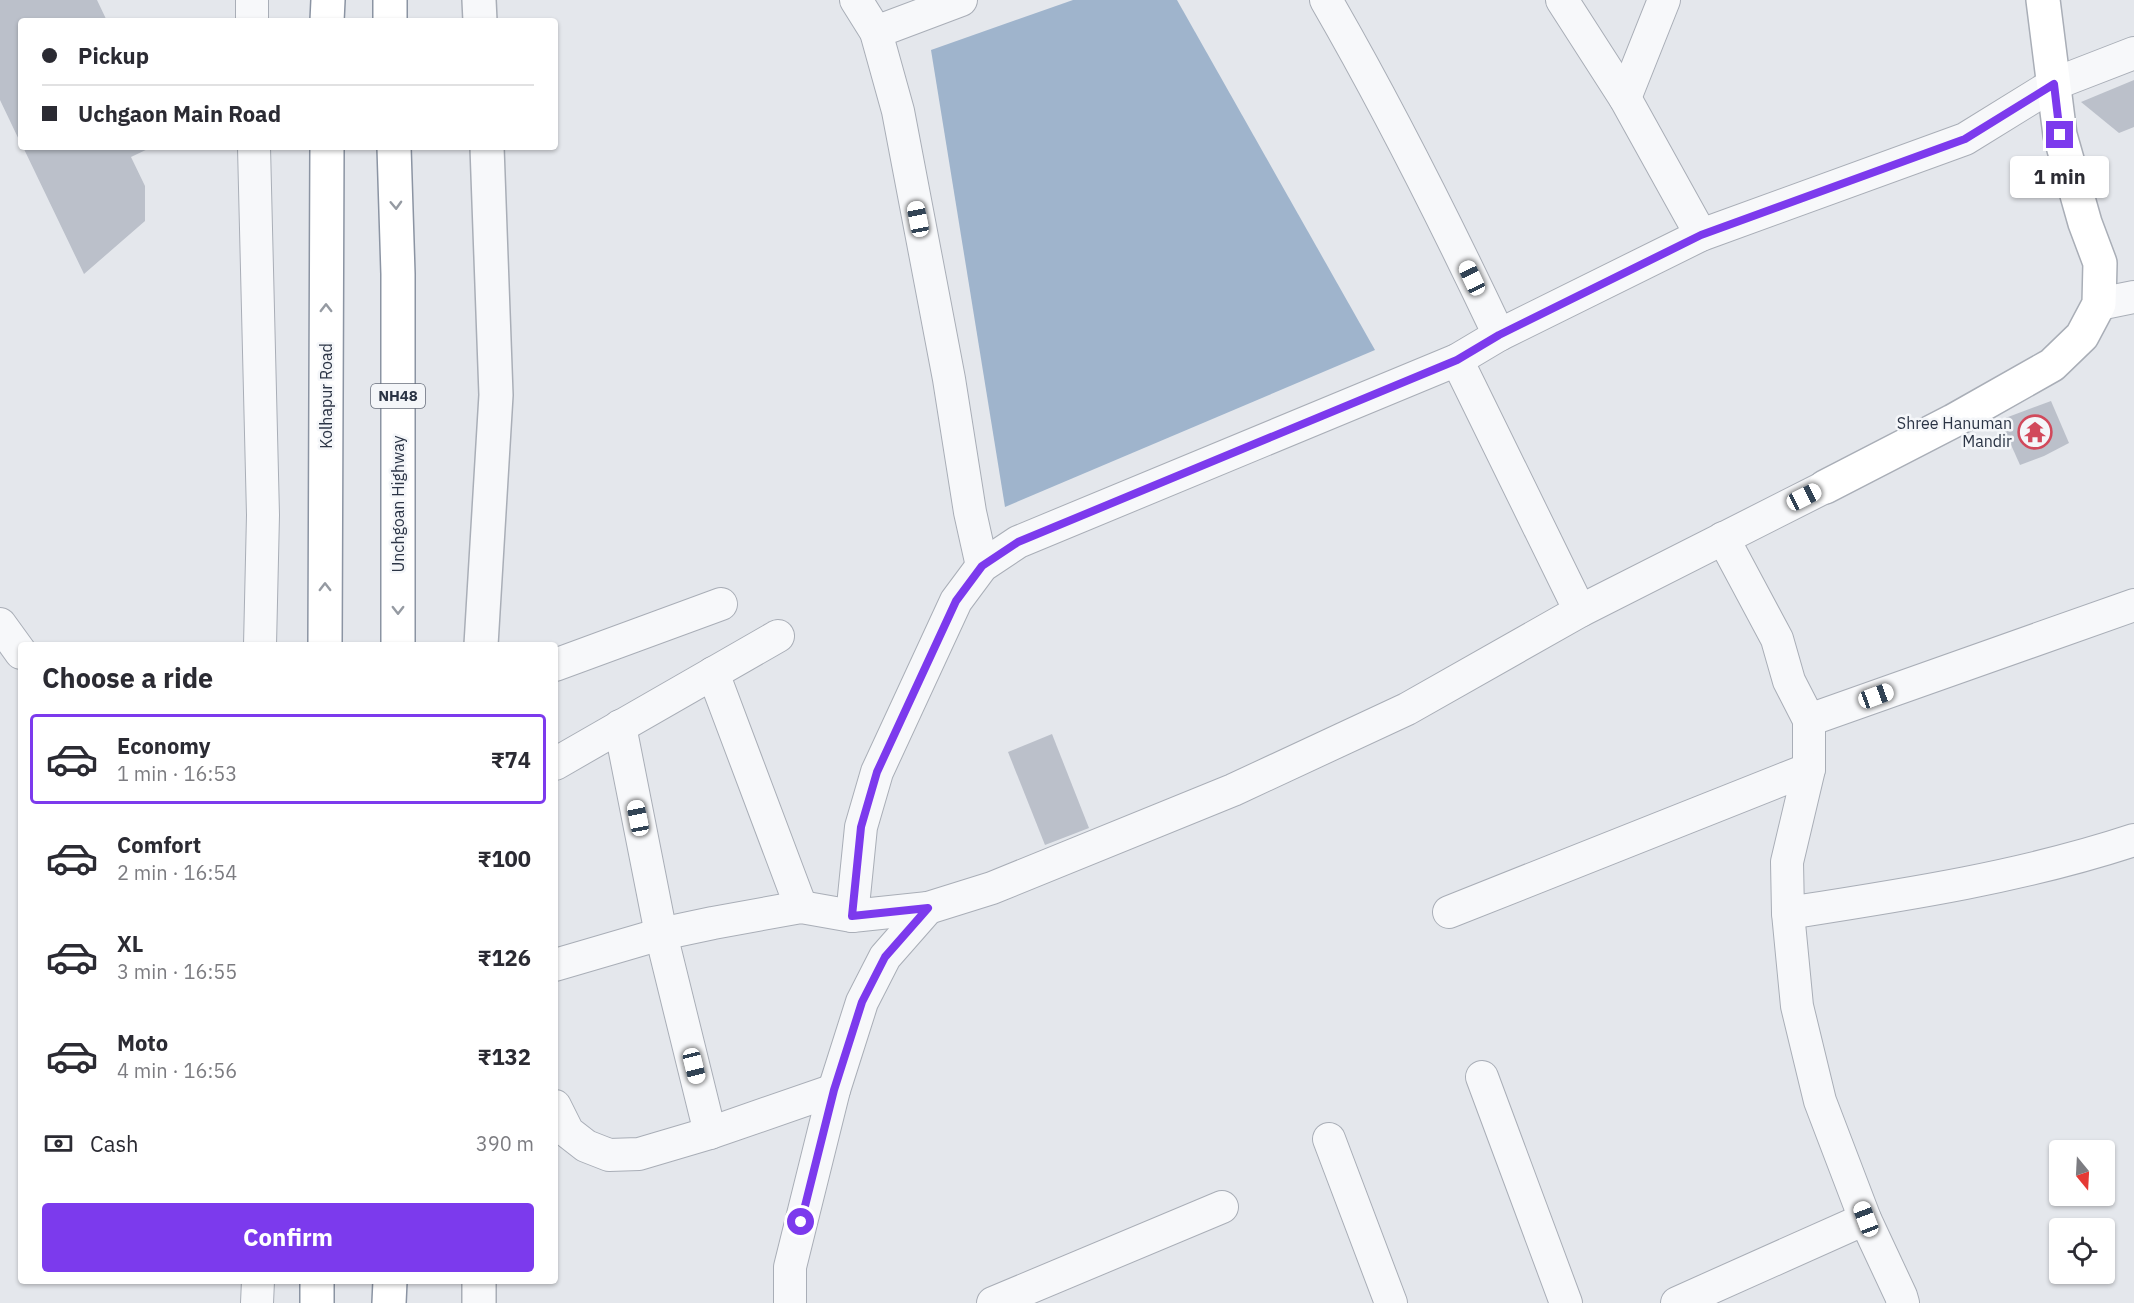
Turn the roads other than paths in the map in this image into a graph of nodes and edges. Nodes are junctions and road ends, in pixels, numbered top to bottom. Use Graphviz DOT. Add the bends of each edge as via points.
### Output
graph roads {
  1 [pos="252,0"];
  2 [pos="327,0"];
  3 [pos="390,0"];
  4 [pos="479,0"];
  5 [pos="856,0"];
  6 [pos="961,0"];
  7 [pos="1326,0"];
  8 [pos="1562,0"];
  9 [pos="1664,0"];
  10 [pos="2043,0"];
  11 [pos="252,18"];
  12 [pos="327,18"];
  13 [pos="390,18"];
  14 [pos="480,18"];
  15 [pos="876,32"];
  16 [pos="2134,53"];
  17 [pos="2054,84"];
  18 [pos="1625,98"];
  19 [pos="254,150"];
  20 [pos="327,150"];
  21 [pos="394,150"];
  22 [pos="487,150"];
  23 [pos="1701,235"];
  24 [pos="2134,297"];
  25 [pos="2099,304"];
  26 [pos="1499,335"];
  27 [pos="1457,360"];
  28 [pos="1825,487"];
  29 [pos="1723,538"];
  30 [pos="982,566"];
  31 [pos="721,604"];
  32 [pos="2134,605"];
  33 [pos="1580,611"];
  34 [pos="0,624"];
  35 [pos="778,636"];
  36 [pos="260,642"];
  37 [pos="325,642"];
  38 [pos="398,642"];
  39 [pos="481,642"];
  40 [pos="18,649"];
  41 [pos="558,664"];
  42 [pos="713,673"];
  43 [pos="1809,720"];
  44 [pos="620,726"];
  45 [pos="558,762"];
  46 [pos="1809,769"];
  47 [pos="2134,840"];
  48 [pos="801,907"];
  49 [pos="928,908"];
  50 [pos="1449,912"];
  51 [pos="1788,914"];
  52 [pos="852,916"];
  53 [pos="661,934"];
  54 [pos="558,963"];
  55 [pos="1482,1077"];
  56 [pos="834,1090"];
  57 [pos="558,1112"];
  58 [pos="710,1133"];
  59 [pos="1329,1139"];
  60 [pos="1222,1207"];
  61 [pos="1866,1219"];
  62 [pos="258,1284"];
  63 [pos="317,1284"];
  64 [pos="390,1284"];
  65 [pos="479,1284"];
  66 [pos="257,1303"];
  67 [pos="317,1303"];
  68 [pos="389,1303"];
  69 [pos="479,1303"];
  70 [pos="790,1303"];
  71 [pos="993,1303"];
  72 [pos="1392,1303"];
  73 [pos="1566,1303"];
  74 [pos="1677,1303"];
  75 [pos="1903,1303"];
  1 -- 11 [label="street"];
  2 -- 12 [label="main road"];
  3 -- 13 [label="main road"];
  4 -- 14 [label="street"];
  5 -- 15 [label="street"];
  6 -- 15 [label="street"];
  7 -- 26 [label="street" via="1436,201"];
  8 -- 18 [label="street"];
  9 -- 18 [label="street"];
  10 -- 17 [label="main road"];
  15 -- 30 [label="street" via="900,122"];
  16 -- 17 [label="street"];
  17 -- 23 [label="street" via="1965,139"];
  17 -- 25 [label="main road" via="2060,135 2100,263"];
  18 -- 23 [label="street"];
  19 -- 36 [label="street" via="263,515"];
  37 -- 20 [label="main road, Kolhapur Road, one-way"];
  21 -- 38 [label="main road, Unchgoan Highway / NH48, one-way"];
  22 -- 39 [label="street" via="496,395"];
  23 -- 26 [label="street"];
  24 -- 25 [label="street"];
  25 -- 28 [label="main road" via="2082,336 2052,364"];
  26 -- 27 [label="street"];
  27 -- 30 [label="street" via="1018,542"];
  27 -- 33 [label="street"];
  28 -- 29 [label="street"];
  29 -- 33 [label="street"];
  29 -- 43 [label="street" via="1777,639 1789,681"];
  30 -- 52 [label="street" via="956,601 877,772 861,827"];
  31 -- 41 [label="street"];
  32 -- 43 [label="street"];
  33 -- 49 [label="street" via="1407,709 1233,790 992,888"];
  34 -- 40 [label="street"];
  35 -- 42 [label="street"];
  42 -- 44 [label="street"];
  42 -- 48 [label="street"];
  43 -- 46 [label="street"];
  44 -- 45 [label="street"];
  44 -- 53 [label="street"];
  46 -- 50 [label="street"];
  46 -- 51 [label="street" via="1788,862"];
  47 -- 51 [label="street" via="1940,889"];
  48 -- 52 [label="street"];
  48 -- 53 [label="street"];
  49 -- 52 [label="street"];
  49 -- 56 [label="street" via="885,957 862,1002"];
  51 -- 61 [label="street" via="1797,1006 1820,1101"];
  53 -- 54 [label="street"];
  53 -- 58 [label="street"];
  55 -- 73 [label="street"];
  56 -- 58 [label="street"];
  56 -- 70 [label="street" via="790,1267"];
  57 -- 58 [label="street" via="568,1132 586,1146 609,1155 639,1154"];
  59 -- 72 [label="street"];
  60 -- 71 [label="street"];
  61 -- 74 [label="street"];
  61 -- 75 [label="street"];
  62 -- 66 [label="street"];
  63 -- 67 [label="main road"];
  64 -- 68 [label="main road"];
  65 -- 69 [label="street"];
}
